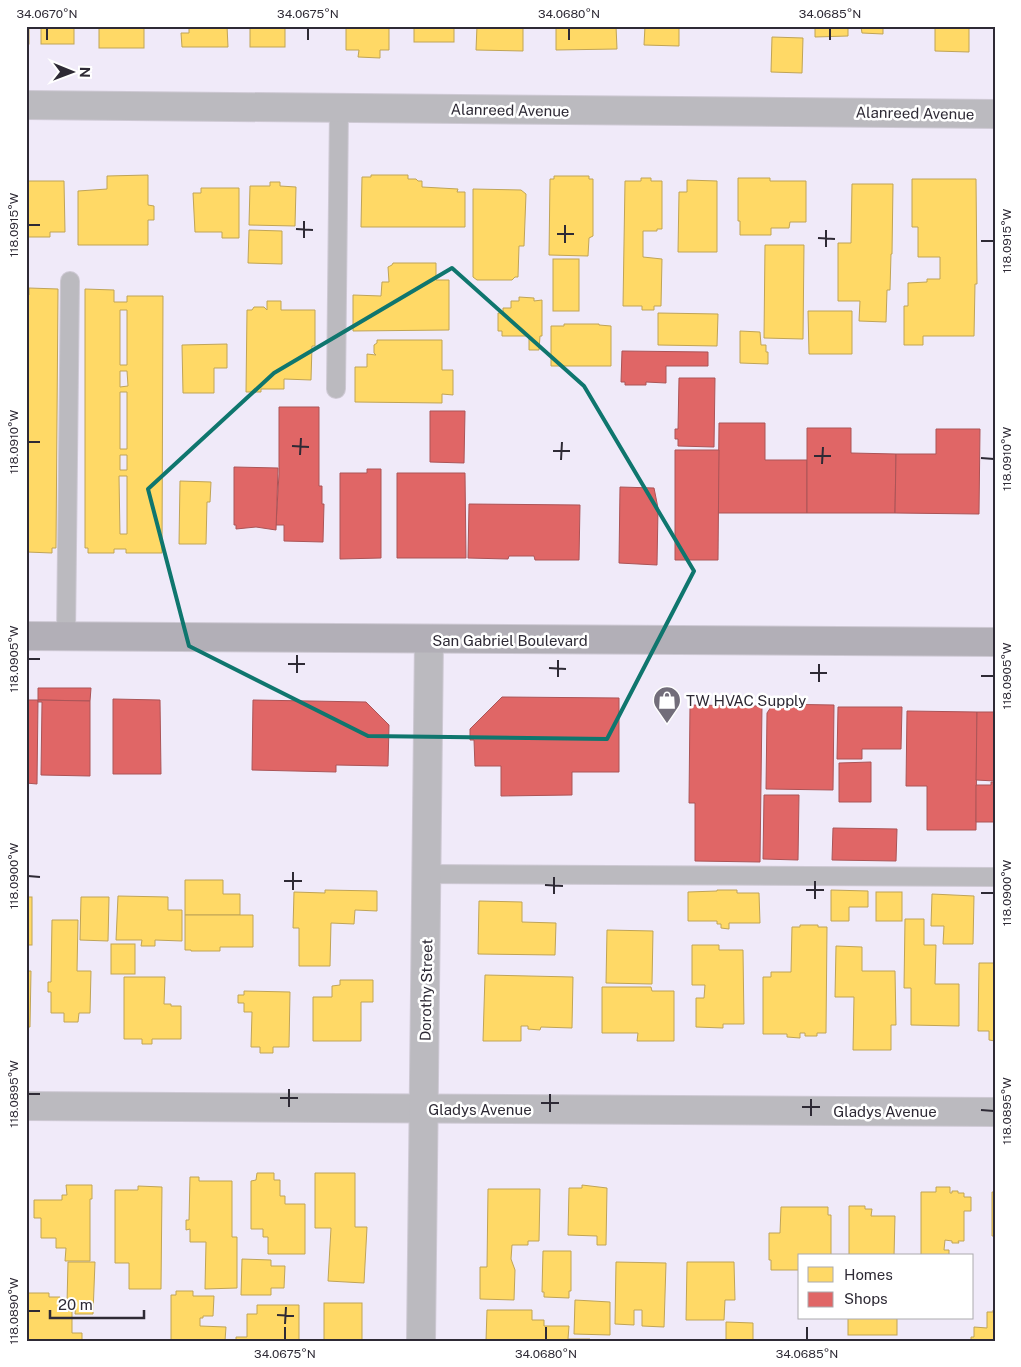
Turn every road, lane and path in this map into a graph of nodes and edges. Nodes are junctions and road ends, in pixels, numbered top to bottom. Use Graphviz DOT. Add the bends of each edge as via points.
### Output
graph roads {
  1 [pos="26,104"];
  2 [pos="339,108"];
  3 [pos="995,114"];
  4 [pos="70,280"];
  5 [pos="336,389"];
  6 [pos="26,636"];
  7 [pos="66,636"];
  8 [pos="429,640"];
  9 [pos="995,642"];
  10 [pos="427,874"];
  11 [pos="995,877"];
  12 [pos="26,1106"];
  13 [pos="424,1109"];
  14 [pos="995,1112"];
  15 [pos="421,1341"];
  1 -- 2 [label="street, Alanreed Avenue"];
  2 -- 3 [label="street, Alanreed Avenue"];
  2 -- 5 [label="lane"];
  4 -- 7 [label="lane"];
  6 -- 7 [label="main road, San Gabriel Boulevard"];
  7 -- 8 [label="main road, San Gabriel Boulevard"];
  8 -- 9 [label="main road, San Gabriel Boulevard"];
  8 -- 10 [label="street, Dorothy Street"];
  10 -- 11 [label="lane"];
  10 -- 13 [label="street, Dorothy Street"];
  12 -- 13 [label="street, Gladys Avenue"];
  13 -- 14 [label="street, Gladys Avenue"];
  13 -- 15 [label="street, Dorothy Street"];
}
